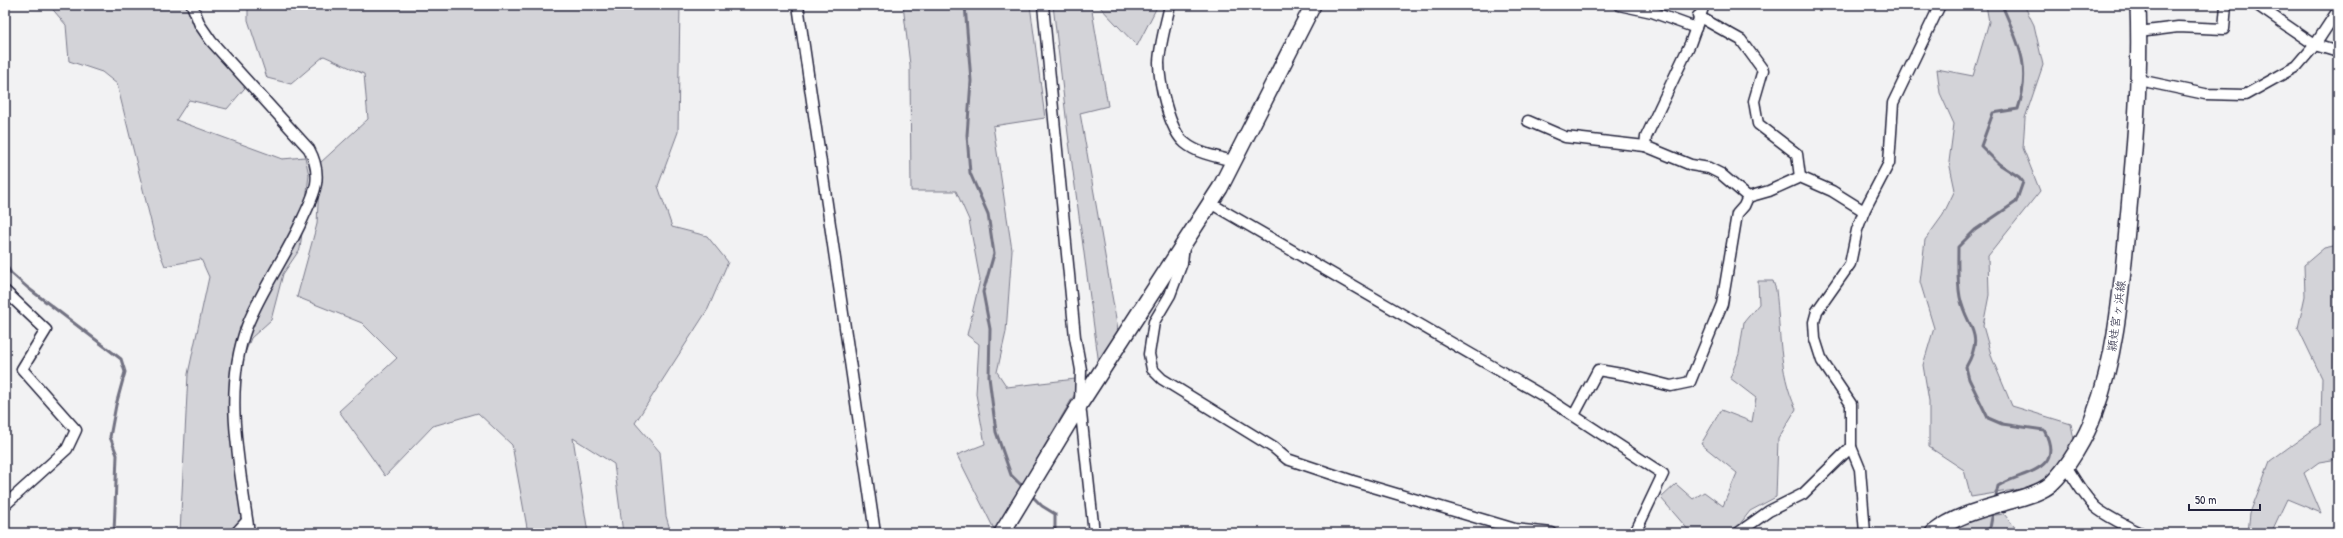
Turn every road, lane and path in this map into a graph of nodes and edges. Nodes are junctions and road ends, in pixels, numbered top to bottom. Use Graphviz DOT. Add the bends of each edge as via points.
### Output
graph roads {
  1 [pos="192,5"];
  2 [pos="798,5"];
  3 [pos="1044,5"];
  4 [pos="1170,5"];
  5 [pos="1313,5"];
  6 [pos="1619,5"];
  7 [pos="1704,5"];
  8 [pos="1940,5"];
  9 [pos="2138,5"];
  10 [pos="2226,5"];
  11 [pos="2257,5"];
  12 [pos="2338,10"];
  13 [pos="1698,16"];
  14 [pos="1696,28"];
  15 [pos="2139,32"];
  16 [pos="2315,45"];
  17 [pos="2338,52"];
  18 [pos="2139,80"];
  19 [pos="1528,121"];
  20 [pos="1646,146"];
  21 [pos="1234,161"];
  22 [pos="1800,177"];
  23 [pos="1748,197"];
  24 [pos="1210,203"];
  25 [pos="1864,211"];
  26 [pos="1184,244"];
  27 [pos="5,291"];
  28 [pos="1080,404"];
  29 [pos="1574,415"];
  30 [pos="1851,447"];
  31 [pos="2066,466"];
  32 [pos="5,505"];
  33 [pos="247,521"];
  34 [pos="1536,531"];
  35 [pos="236,533"];
  36 [pos="249,533"];
  37 [pos="875,533"];
  38 [pos="1002,533"];
  39 [pos="1094,533"];
  40 [pos="1552,533"];
  41 [pos="1635,533"];
  42 [pos="1738,533"];
  43 [pos="1866,533"];
  44 [pos="1933,533"];
  45 [pos="2141,533"];
  1 -- 33 [label="street" via="200,25 211,41 309,149 314,158 316,173 312,199 292,244 264,290 247,327 235,377 233,402 236,441"];
  2 -- 37 [label="street"];
  3 -- 28 [label="street" via="1080,370"];
  4 -- 21 [label="street" via="1159,63 1164,100 1173,125 1184,143 1213,156"];
  5 -- 21 [label="main road"];
  6 -- 14 [label="street" via="1652,12"];
  7 -- 13 [label="street"];
  8 -- 25 [label="street" via="1893,103 1889,163"];
  9 -- 15 [label="main road, 頴娃宮ヶ浜線"];
  10 -- 15 [label="street" via="2224,29 2178,27"];
  11 -- 16 [label="street"];
  12 -- 16 [label="street"];
  13 -- 14 [label="street"];
  13 -- 22 [label="street" via="1741,40 1763,70 1754,101 1758,124 1797,154"];
  14 -- 20 [label="street" via="1646,137"];
  15 -- 18 [label="main road, 頴娃宮ヶ浜線"];
  16 -- 17 [label="street"];
  16 -- 18 [label="street" via="2297,66 2245,95 2205,94"];
  18 -- 31 [label="main road, 頴娃宮ヶ浜線" via="2131,196 2108,370 2094,417"];
  19 -- 20 [label="street" via="1565,136"];
  20 -- 23 [label="street" via="1691,165 1709,168 1721,174"];
  21 -- 24 [label="main road"];
  22 -- 23 [label="street"];
  22 -- 25 [label="street" via="1832,191"];
  23 -- 29 [label="street" via="1737,214 1722,304 1690,382 1671,386 1598,370"];
  24 -- 26 [label="main road"];
  24 -- 29 [label="street"];
  25 -- 30 [label="street" via="1850,264 1817,311 1814,322 1815,339 1822,361 1850,404"];
  26 -- 28 [label="main road"];
  26 -- 34 [label="street" via="1184,255 1170,295 1154,322 1149,354 1152,369 1162,379 1288,459 1514,529"];
  27 -- 32 [label="street" via="46,330 22,369 76,430 67,449"];
  28 -- 38 [label="main road"];
  28 -- 39 [label="street"];
  29 -- 41 [label="street" via="1664,474"];
  30 -- 42 [label="street" via="1803,494 1769,511"];
  30 -- 43 [label="street" via="1860,469"];
  31 -- 44 [label="main road, 頴娃宮ヶ浜線" via="2050,485 1948,522"];
  31 -- 45 [label="street" via="2087,499 2097,508 2122,525"];
  33 -- 35 [label="street"];
  33 -- 36 [label="street"];
  34 -- 40 [label="street"];
}
